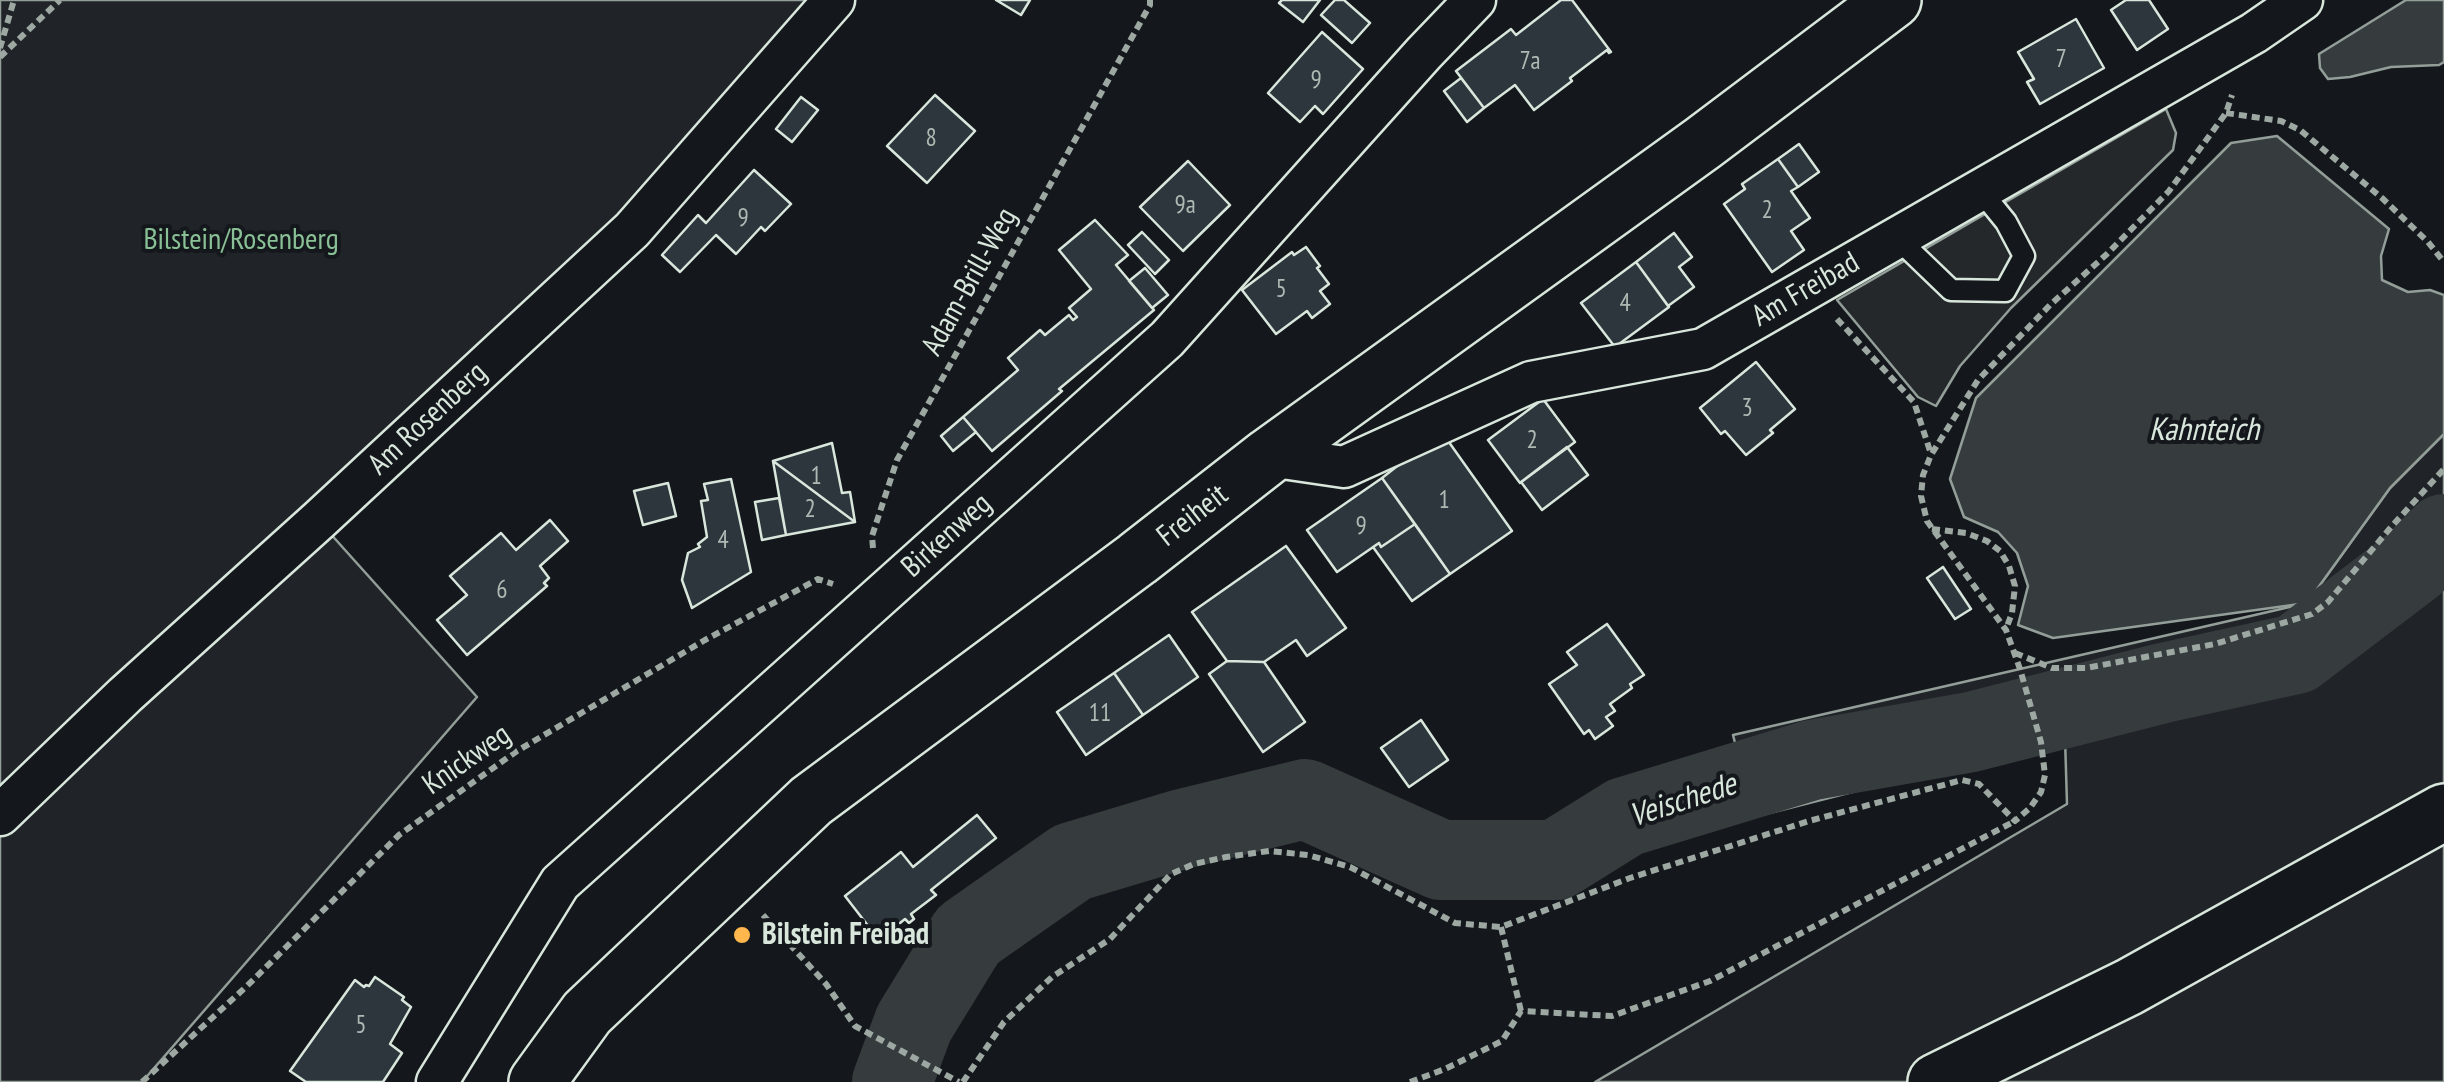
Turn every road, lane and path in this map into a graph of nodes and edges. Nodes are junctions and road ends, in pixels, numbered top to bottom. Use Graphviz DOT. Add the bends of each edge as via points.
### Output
graph roads {
  1 [pos="14,0"];
  2 [pos="60,0"];
  3 [pos="834,0"];
  4 [pos="1150,0"];
  5 [pos="1475,0"];
  6 [pos="1893,0"];
  7 [pos="2302,0"];
  8 [pos="2254,33"];
  9 [pos="0,48"];
  10 [pos="0,57"];
  11 [pos="2226,113"];
  12 [pos="1980,190"];
  13 [pos="1897,238"];
  14 [pos="2444,262"];
  15 [pos="1809,288"];
  16 [pos="1932,455"];
  17 [pos="1270,456"];
  18 [pos="2444,469"];
  19 [pos="1932,529"];
  20 [pos="878,598"];
  21 [pos="2006,630"];
  22 [pos="2014,652"];
  23 [pos="2444,812"];
  24 [pos="0,815"];
  25 [pos="2015,820"];
  26 [pos="722,886"];
  27 [pos="1501,927"];
  28 [pos="1522,1011"];
  29 [pos="142,1082"];
  30 [pos="437,1082"];
  31 [pos="537,1082"];
  32 [pos="961,1082"];
  33 [pos="1410,1082"];
  34 [pos="1936,1082"];
  1 -- 9 [label="path"];
  2 -- 10 [label="path"];
  3 -- 24 [label="street, Am Rosenberg" via="632,230"];
  4 -- 20 [label="path, Adam-Brill-Weg" via="896,460 872,536"];
  5 -- 20 [label="street, Birkenweg" via="1168,339"];
  6 -- 17 [label="main road, Freiheit"];
  7 -- 8 [label="street, Am Freibad"];
  8 -- 11 [label="path"];
  8 -- 12 [label="street, Am Freibad"];
  11 -- 14 [label="path" via="2300,130 2382,198"];
  11 -- 16 [label="path" via="2170,191 1978,380"];
  12 -- 13 [label="street, Am Freibad"];
  12 -- 13 [label="lane" via="2024,256 2005,291 1952,290"];
  13 -- 15 [label="street, Am Freibad"];
  15 -- 16 [label="path" via="1914,402"];
  15 -- 17 [label="street, Am Freibad" via="1703,349 1531,382 1344,466"];
  16 -- 19 [label="path" via="1922,496"];
  17 -- 26 [label="main road, Freiheit" via="811,800"];
  18 -- 22 [label="path" via="2312,614 2215,644 2086,668 2052,668"];
  19 -- 21 [label="path"];
  19 -- 21 [label="path" via="1966,533 2000,551 2015,586"];
  20 -- 29 [label="path, Knickweg" via="818,579 516,750 399,835"];
  20 -- 30 [label="street, Birkenweg" via="560,883"];
  21 -- 22 [label="path"];
  22 -- 25 [label="path" via="2045,757 2041,792"];
  23 -- 34 [label="main road" via="2129,987"];
  25 -- 27 [label="path" via="1979,784 1962,780 1683,861"];
  25 -- 28 [label="path" via="1710,981 1612,1016"];
  26 -- 31 [label="main road, Freiheit" via="587,1013"];
  26 -- 32 [label="path" via="760,912 855,1026"];
  27 -- 28 [label="path"];
  27 -- 32 [label="path" via="1455,922 1350,867 1308,855 1269,852 1194,864 1171,874 1110,939 1052,977 1004,1022"];
  28 -- 33 [label="path" via="1502,1041"];
}
